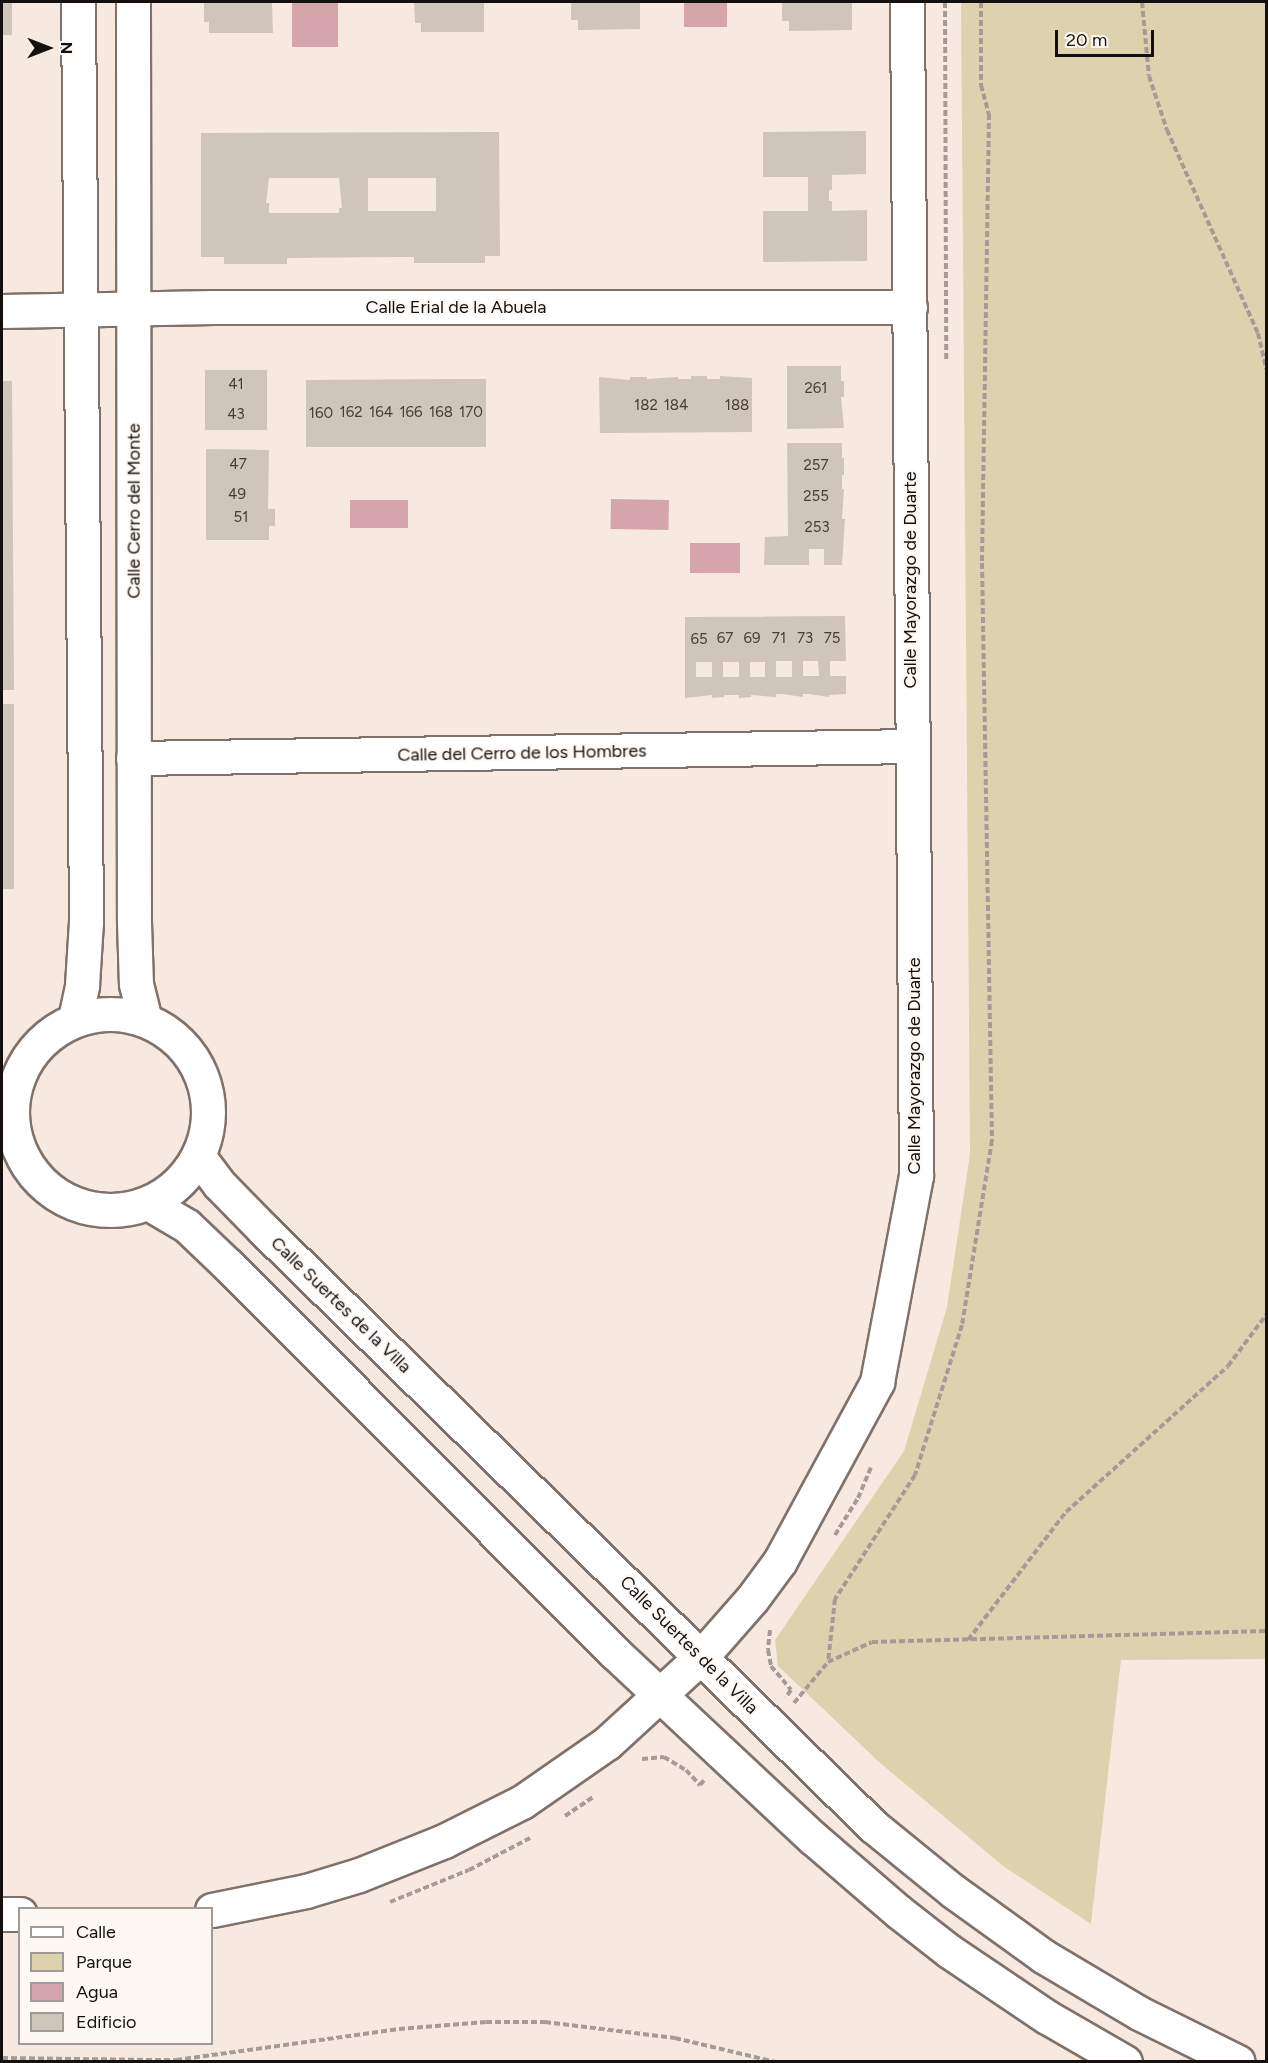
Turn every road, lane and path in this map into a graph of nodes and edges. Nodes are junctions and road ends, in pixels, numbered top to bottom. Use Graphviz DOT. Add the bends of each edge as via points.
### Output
graph roads {
  1 [pos="78,2"];
  2 [pos="133,2"];
  3 [pos="908,2"];
  4 [pos="981,2"];
  5 [pos="1142,2"];
  6 [pos="910,308"];
  7 [pos="133,309"];
  8 [pos="79,310"];
  9 [pos="2,311"];
  10 [pos="1266,369"];
  11 [pos="911,746"];
  12 [pos="133,758"];
  13 [pos="75,1019"];
  14 [pos="145,1019"];
  15 [pos="10,1079"];
  16 [pos="10,1146"];
  17 [pos="198,1156"];
  18 [pos="148,1203"];
  19 [pos="1266,1315"];
  20 [pos="1266,1631"];
  21 [pos="967,1640"];
  22 [pos="701,1657"];
  23 [pos="828,1662"];
  24 [pos="660,1696"];
  25 [pos="791,1706"];
  26 [pos="213,1910"];
  27 [pos="2,1914"];
  28 [pos="18,1914"];
  29 [pos="2,2058"];
  30 [pos="776,2061"];
  31 [pos="1125,2061"];
  32 [pos="1238,2061"];
  1 -- 8 [label="main road"];
  2 -- 7 [label="main road, Calle Cerro del Monte"];
  3 -- 6 [label="main road, Calle Mayorazgo de Duarte"];
  4 -- 23 [label="path" via="981,85 989,114 982,563 992,1140 962,1325 915,1475 835,1599"];
  5 -- 10 [label="path" via="1149,76 1167,130 1258,333"];
  6 -- 7 [label="main road, Calle Erial de la Abuela"];
  6 -- 11 [label="main road, Calle Mayorazgo de Duarte"];
  7 -- 8 [label="main road, Calle Erial de la Abuela"];
  7 -- 12 [label="main road, Calle Cerro del Monte"];
  8 -- 9 [label="main road, Calle Erial de la Abuela"];
  8 -- 13 [label="main road" via="86,922 82,985"];
  11 -- 12 [label="main road, Calle del Cerro de los Hombres"];
  11 -- 22 [label="main road, Calle Mayorazgo de Duarte" via="916,1176 877,1382 780,1561"];
  12 -- 14 [label="main road, Calle Cerro del Monte" via="136,984"];
  13 -- 14 [label="main road" via="98,1013 122,1013"];
  13 -- 15 [label="main road" via="40,1042"];
  14 -- 17 [label="main road" via="166,1030 197,1065 208,1110"];
  15 -- 16 [label="main road"];
  16 -- 18 [label="main road" via="44,1185 62,1198 104,1210"];
  17 -- 18 [label="main road" via="168,1191"];
  17 -- 22 [label="main road, Calle Suertes de la Villa" via="264,1230"];
  18 -- 24 [label="main road" via="187,1226 228,1265"];
  19 -- 21 [label="path" via="1228,1366 1066,1512"];
  20 -- 21 [label="path"];
  21 -- 23 [label="path" via="873,1642"];
  22 -- 24 [label="main road, Calle Mayorazgo de Duarte"];
  22 -- 32 [label="main road, Calle Suertes de la Villa" via="873,1826 953,1891 1043,1956 1139,2013"];
  23 -- 25 [label="path"];
  24 -- 26 [label="main road, Calle Mayorazgo de Duarte" via="607,1743 522,1802 444,1841 359,1875 306,1891"];
  24 -- 31 [label="main road" via="899,1912 1047,2017"];
  27 -- 28 [label="main road"];
  29 -- 30 [label="path" via="176,2060 399,2029 545,2022 675,2038"];
}
